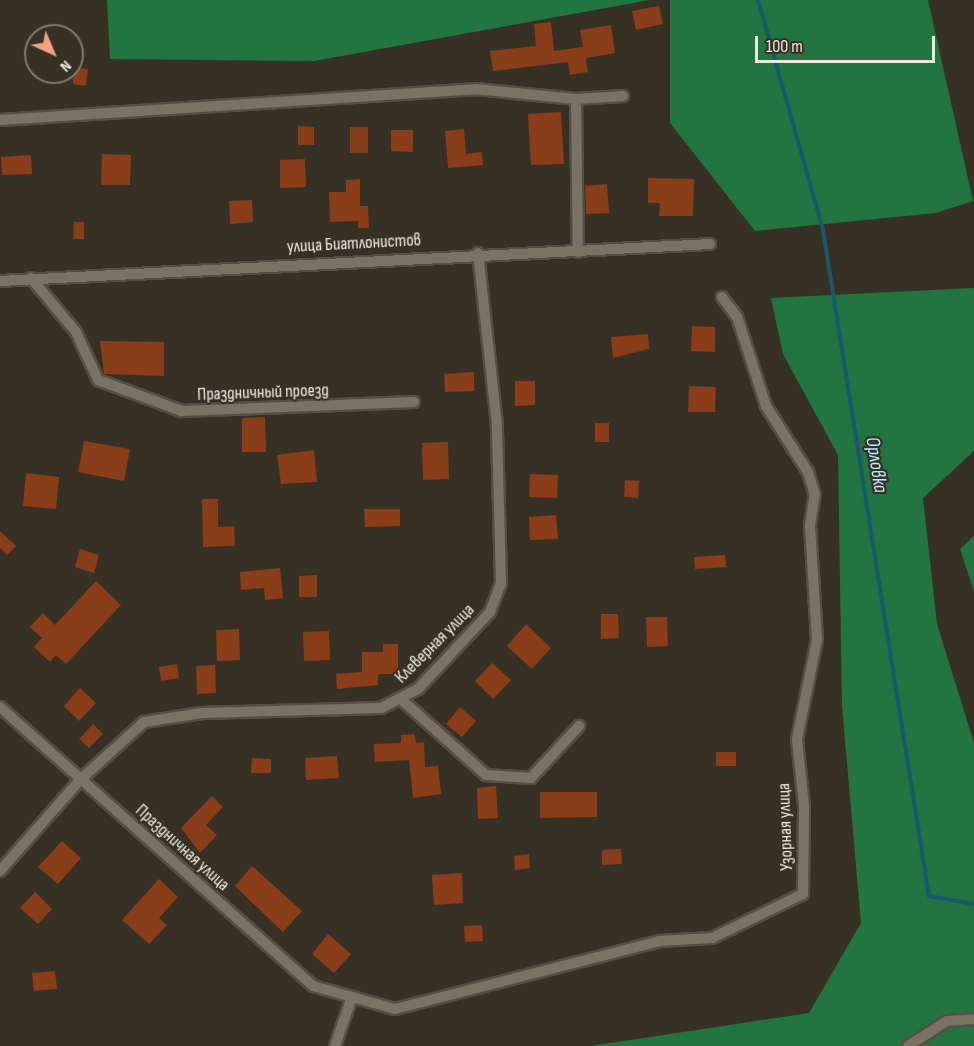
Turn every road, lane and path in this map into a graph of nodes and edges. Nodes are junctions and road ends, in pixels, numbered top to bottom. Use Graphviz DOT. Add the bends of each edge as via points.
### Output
graph roads {
  1 [pos="623,96"];
  2 [pos="576,99"];
  3 [pos="0,120"];
  4 [pos="710,244"];
  5 [pos="578,252"];
  6 [pos="478,254"];
  7 [pos="31,278"];
  8 [pos="0,281"];
  9 [pos="722,297"];
  10 [pos="414,402"];
  11 [pos="402,700"];
  12 [pos="0,707"];
  13 [pos="579,726"];
  14 [pos="80,780"];
  15 [pos="0,871"];
  16 [pos="352,997"];
  17 [pos="974,1019"];
  18 [pos="336,1046"];
  19 [pos="908,1046"];
  1 -- 2 [label="street"];
  2 -- 3 [label="street" via="475,89"];
  2 -- 5 [label="street"];
  4 -- 5 [label="street, улица Биатлонистов"];
  5 -- 6 [label="street, улица Биатлонистов"];
  6 -- 7 [label="street, улица Биатлонистов"];
  6 -- 11 [label="street, Клеверная улица" via="496,425 498,599"];
  7 -- 8 [label="street, улица Биатлонистов"];
  7 -- 10 [label="street, Праздничный проезд" via="76,332 98,380 182,411"];
  9 -- 16 [label="street, Узорная улица" via="737,317 766,406 808,472 815,495 810,525 817,640 797,739 804,806 803,894 712,938 659,940 395,1009"];
  11 -- 13 [label="street" via="486,775 531,778"];
  11 -- 14 [label="street, Клеверная улица" via="381,708 202,713 144,722"];
  12 -- 14 [label="street, Праздничная улица"];
  14 -- 15 [label="street, Клеверная улица"];
  14 -- 16 [label="street, Праздничная улица" via="313,986"];
  16 -- 18 [label="street"];
  17 -- 19 [label="street" via="947,1022"];
}
